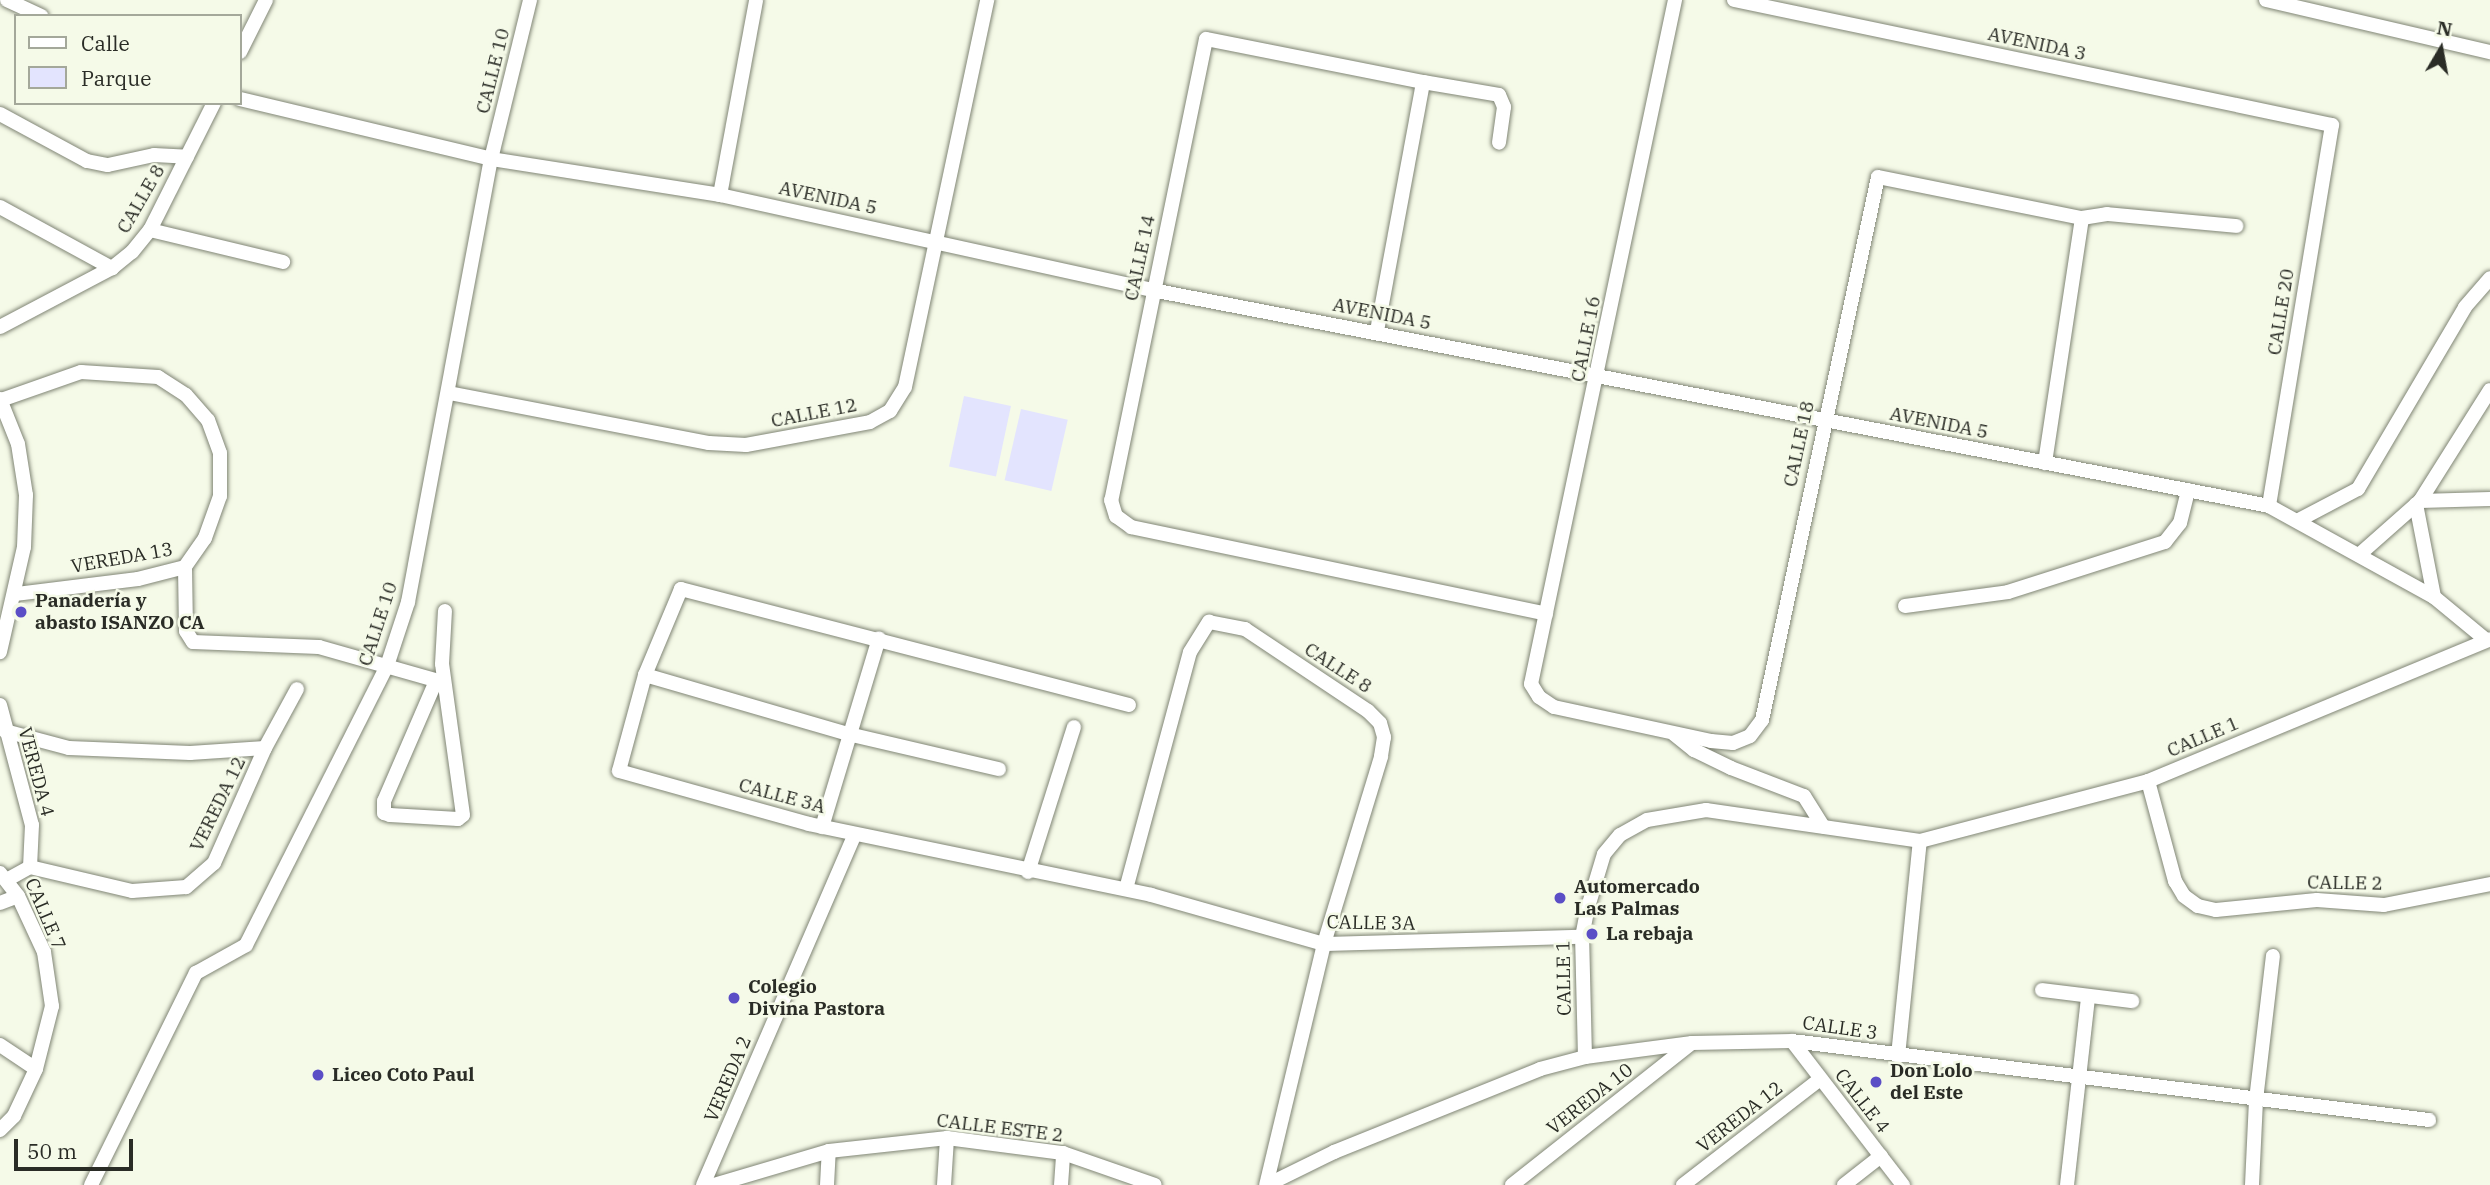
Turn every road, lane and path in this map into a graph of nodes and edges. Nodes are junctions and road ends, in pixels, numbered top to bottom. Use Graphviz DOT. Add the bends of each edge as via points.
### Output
graph roads {
  1 [pos="7,0"];
  2 [pos="266,0"];
  3 [pos="530,0"];
  4 [pos="756,0"];
  5 [pos="987,0"];
  6 [pos="1675,0"];
  7 [pos="1734,0"];
  8 [pos="2266,0"];
  9 [pos="38,14"];
  10 [pos="242,48"];
  11 [pos="2490,52"];
  12 [pos="1423,82"];
  13 [pos="242,99"];
  14 [pos="213,105"];
  15 [pos="0,114"];
  16 [pos="2332,125"];
  17 [pos="1499,143"];
  18 [pos="187,157"];
  19 [pos="491,159"];
  20 [pos="720,195"];
  21 [pos="0,207"];
  22 [pos="2082,218"];
  23 [pos="2236,226"];
  24 [pos="150,230"];
  25 [pos="934,241"];
  26 [pos="283,262"];
  27 [pos="112,268"];
  28 [pos="2490,278"];
  29 [pos="1152,290"];
  30 [pos="0,327"];
  31 [pos="1377,331"];
  32 [pos="1598,376"];
  33 [pos="2490,390"];
  34 [pos="449,393"];
  35 [pos="0,400"];
  36 [pos="1824,420"];
  37 [pos="2045,463"];
  38 [pos="2188,490"];
  39 [pos="2490,499"];
  40 [pos="2418,503"];
  41 [pos="2269,506"];
  42 [pos="2297,521"];
  43 [pos="2360,554"];
  44 [pos="184,567"];
  45 [pos="15,594"];
  46 [pos="2434,597"];
  47 [pos="1905,606"];
  48 [pos="445,611"];
  49 [pos="1546,614"];
  50 [pos="879,638"];
  51 [pos="2488,639"];
  52 [pos="0,652"];
  53 [pos="387,666"];
  54 [pos="645,675"];
  55 [pos="441,682"];
  56 [pos="297,689"];
  57 [pos="0,705"];
  58 [pos="1129,705"];
  59 [pos="1074,727"];
  60 [pos="5,731"];
  61 [pos="1670,731"];
  62 [pos="848,734"];
  63 [pos="265,748"];
  64 [pos="999,769"];
  65 [pos="2148,781"];
  66 [pos="822,827"];
  67 [pos="1823,827"];
  68 [pos="855,834"];
  69 [pos="1920,841"];
  70 [pos="30,867"];
  71 [pos="1028,872"];
  72 [pos="4,876"];
  73 [pos="2490,884"];
  74 [pos="1126,889"];
  75 [pos="18,896"];
  76 [pos="0,903"];
  77 [pos="1582,937"];
  78 [pos="1324,944"];
  79 [pos="2273,956"];
  80 [pos="2042,990"];
  81 [pos="2088,998"];
  82 [pos="2132,1001"];
  83 [pos="1792,1041"];
  84 [pos="1692,1043"];
  85 [pos="0,1045"];
  86 [pos="1898,1056"];
  87 [pos="1585,1057"];
  88 [pos="36,1069"];
  89 [pos="2078,1077"];
  90 [pos="1820,1079"];
  91 [pos="2256,1100"];
  92 [pos="2430,1120"];
  93 [pos="0,1130"];
  94 [pos="947,1138"];
  95 [pos="829,1151"];
  96 [pos="1063,1153"];
  97 [pos="1881,1156"];
  98 [pos="91,1185"];
  99 [pos="703,1185"];
  100 [pos="714,1185"];
  101 [pos="827,1185"];
  102 [pos="944,1185"];
  103 [pos="1061,1185"];
  104 [pos="1156,1185"];
  105 [pos="1267,1185"];
  106 [pos="1511,1185"];
  107 [pos="1683,1185"];
  108 [pos="1844,1185"];
  109 [pos="1903,1185"];
  110 [pos="2067,1185"];
  111 [pos="2252,1185"];
  1 -- 9 [label="street"];
  2 -- 10 [label="street"];
  3 -- 19 [label="street, CALLE 10"];
  4 -- 20 [label="street"];
  5 -- 25 [label="street, CALLE 12"];
  6 -- 32 [label="street, CALLE 16"];
  7 -- 16 [label="street, AVENIDA 3"];
  8 -- 11 [label="street"];
  12 -- 17 [label="street" via="1499,95 1504,107"];
  12 -- 29 [label="street, CALLE 14" via="1206,39"];
  12 -- 31 [label="street"];
  13 -- 19 [label="street, AVENIDA 5"];
  14 -- 18 [label="street, CALLE 8"];
  15 -- 18 [label="street" via="86,161 108,165 154,155"];
  16 -- 41 [label="street, CALLE 20"];
  18 -- 24 [label="street, CALLE 8"];
  19 -- 20 [label="street, AVENIDA 5"];
  19 -- 34 [label="street, CALLE 10"];
  20 -- 25 [label="street, AVENIDA 5"];
  21 -- 27 [label="street"];
  22 -- 23 [label="street" via="2107,214"];
  22 -- 36 [label="street, CALLE 18" via="1878,177"];
  22 -- 37 [label="street"];
  24 -- 26 [label="street"];
  24 -- 27 [label="street, CALLE 8"];
  25 -- 29 [label="street, AVENIDA 5"];
  25 -- 34 [label="street, CALLE 12" via="905,387 890,411 870,422 746,445 709,443"];
  27 -- 30 [label="street, CALLE 8"];
  28 -- 42 [label="street" via="2465,307 2358,489"];
  29 -- 31 [label="street, AVENIDA 5"];
  29 -- 49 [label="street, CALLE 14" via="1111,500 1116,516 1131,527"];
  31 -- 32 [label="street, AVENIDA 5"];
  32 -- 36 [label="street, AVENIDA 5"];
  32 -- 49 [label="street, CALLE 16"];
  33 -- 40 [label="street"];
  34 -- 53 [label="street, CALLE 10" via="408,602"];
  35 -- 44 [label="street, VEREDA 13" via="40,383 92,372 158,377 186,396 208,420 220,453 220,496 205,538"];
  35 -- 45 [label="street" via="18,444 26,495 24,547"];
  36 -- 37 [label="street, AVENIDA 5"];
  36 -- 61 [label="street, CALLE 18" via="1762,720 1750,736 1733,743"];
  37 -- 38 [label="street, AVENIDA 5"];
  38 -- 41 [label="street, AVENIDA 5"];
  38 -- 47 [label="street" via="2180,523 2165,542 2008,592"];
  39 -- 40 [label="street"];
  40 -- 43 [label="street"];
  40 -- 46 [label="street"];
  41 -- 42 [label="street, AVENIDA 5"];
  42 -- 43 [label="street, AVENIDA 5"];
  43 -- 46 [label="street, AVENIDA 5"];
  44 -- 45 [label="street, VEREDA 13" via="138,579"];
  44 -- 53 [label="street" via="186,631 192,642 295,643"];
  45 -- 52 [label="street"];
  46 -- 51 [label="street, AVENIDA 5"];
  48 -- 55 [label="street"];
  49 -- 61 [label="street, CALLE 16" via="1531,684 1554,707"];
  50 -- 54 [label="street, CALLE 3A" via="681,589"];
  50 -- 58 [label="street, CALLE 3A"];
  50 -- 62 [label="street"];
  51 -- 65 [label="street, CALLE 1"];
  53 -- 55 [label="street"];
  53 -- 98 [label="street, CALLE 10" via="246,945 196,973"];
  54 -- 62 [label="street"];
  54 -- 66 [label="street, CALLE 3A" via="619,771"];
  55 -- 55 [label="street" via="463,815 458,819 384,813 384,801"];
  56 -- 63 [label="street"];
  57 -- 60 [label="street, VEREDA 4"];
  59 -- 71 [label="street"];
  60 -- 63 [label="street, VEREDA 12" via="80,748 190,752"];
  60 -- 70 [label="street, VEREDA 4" via="32,825"];
  61 -- 67 [label="street" via="1694,750 1804,796"];
  62 -- 64 [label="street"];
  62 -- 66 [label="street"];
  63 -- 70 [label="street, VEREDA 12" via="214,863 186,887 132,891"];
  65 -- 69 [label="street, CALLE 1"];
  65 -- 73 [label="street, CALLE 2" via="2175,881 2184,896 2198,906 2216,909 2317,900 2384,905"];
  66 -- 68 [label="street, CALLE 3A"];
  67 -- 69 [label="street, CALLE 1"];
  67 -- 77 [label="street, CALLE 1" via="1706,810 1647,820 1620,835 1604,855"];
  68 -- 71 [label="street, CALLE 3A"];
  68 -- 99 [label="street, VEREDA 2"];
  69 -- 86 [label="street"];
  70 -- 72 [label="street"];
  71 -- 74 [label="street, CALLE 3A"];
  72 -- 75 [label="street, CALLE 7"];
  74 -- 78 [label="street, CALLE 3A"];
  74 -- 78 [label="street, CALLE 8" via="1191,652 1209,622 1224,622 1245,629 1368,710 1384,737"];
  75 -- 76 [label="street"];
  75 -- 88 [label="street, CALLE 7" via="44,952 52,1006"];
  77 -- 78 [label="street, CALLE 3A"];
  77 -- 87 [label="street, CALLE 1"];
  78 -- 105 [label="street, CALLE 8"];
  79 -- 91 [label="street"];
  80 -- 81 [label="street"];
  81 -- 82 [label="street"];
  81 -- 89 [label="street"];
  83 -- 84 [label="street, CALLE 3"];
  83 -- 86 [label="street, CALLE 3"];
  83 -- 90 [label="street, CALLE 4"];
  84 -- 87 [label="street, CALLE 3"];
  84 -- 106 [label="street, VEREDA 10"];
  85 -- 88 [label="street"];
  86 -- 89 [label="street, CALLE 3"];
  87 -- 105 [label="street, CALLE 3" via="1540,1069 1334,1152"];
  88 -- 93 [label="street, CALLE 7" via="15,1116"];
  89 -- 91 [label="street, CALLE 3"];
  89 -- 110 [label="street"];
  90 -- 97 [label="street, CALLE 4"];
  90 -- 107 [label="street, VEREDA 12"];
  91 -- 92 [label="street, CALLE 3"];
  91 -- 111 [label="street"];
  94 -- 95 [label="street, CALLE ESTE 2"];
  94 -- 96 [label="street, CALLE ESTE 2"];
  94 -- 102 [label="street"];
  95 -- 100 [label="street, CALLE ESTE 2"];
  95 -- 101 [label="street"];
  96 -- 103 [label="street"];
  96 -- 104 [label="street, CALLE ESTE 2"];
  97 -- 108 [label="street"];
  97 -- 109 [label="street, CALLE 4"];
}
